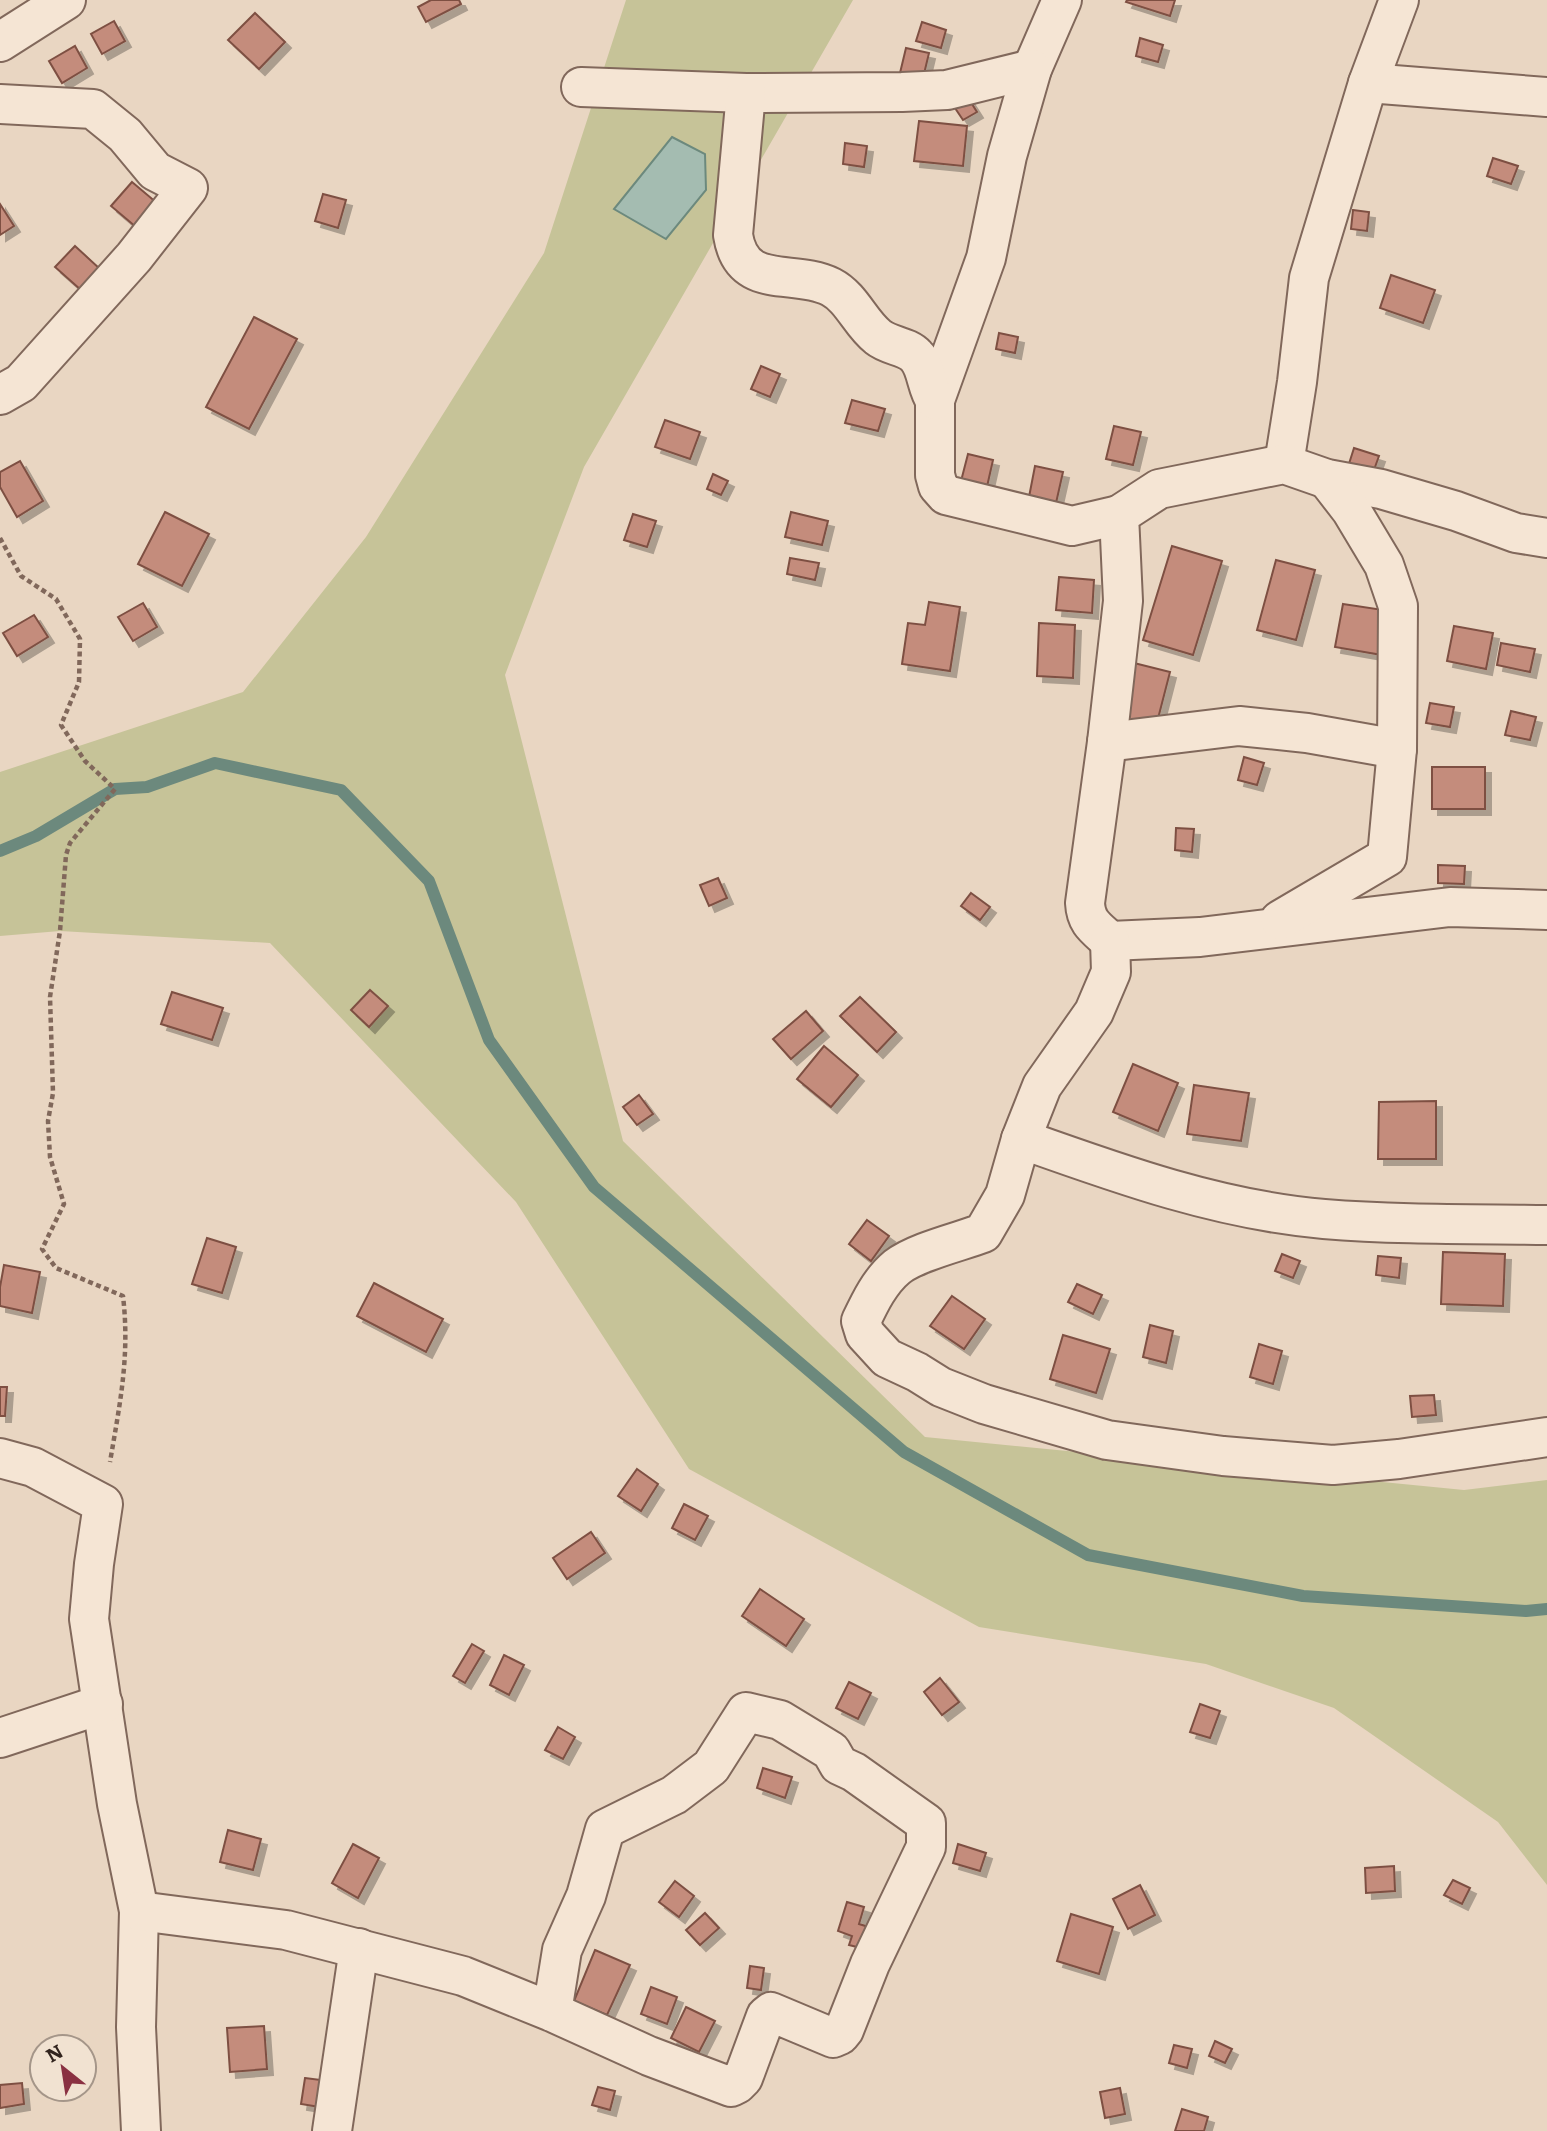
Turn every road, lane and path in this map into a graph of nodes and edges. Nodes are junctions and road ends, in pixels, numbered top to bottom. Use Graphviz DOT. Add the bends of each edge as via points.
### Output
graph roads {
  1 [pos="66,0"];
  2 [pos="1062,0"];
  3 [pos="1399,0"];
  4 [pos="0,42"];
  5 [pos="1032,69"];
  6 [pos="1367,83"];
  7 [pos="581,87"];
  8 [pos="746,93"];
  9 [pos="1547,97"];
  10 [pos="0,104"];
  11 [pos="0,395"];
  12 [pos="935,400"];
  13 [pos="1284,464"];
  14 [pos="1326,479"];
  15 [pos="1118,515"];
  16 [pos="0,538"];
  17 [pos="1547,538"];
  18 [pos="1107,742"];
  19 [pos="1397,749"];
  20 [pos="1547,910"];
  21 [pos="1267,928"];
  22 [pos="1110,941"];
  23 [pos="1021,1139"];
  24 [pos="1547,1225"];
  25 [pos="1547,1437"];
  26 [pos="0,1458"];
  27 [pos="103,1504"];
  28 [pos="103,1704"];
  29 [pos="0,1738"];
  30 [pos="139,1911"];
  31 [pos="359,1948"];
  32 [pos="552,2012"];
  33 [pos="141,2131"];
  34 [pos="332,2131"];
  1 -- 4 [label="street"];
  2 -- 5 [label="street"];
  3 -- 6 [label="street"];
  5 -- 8 [label="street" via="947,90"];
  5 -- 12 [label="street" via="1007,156 986,258"];
  6 -- 9 [label="street"];
  6 -- 13 [label="street" via="1309,278"];
  7 -- 8 [label="street"];
  8 -- 12 [label="street" via="733,235 736,252 761,274 832,288 881,340 914,354"];
  10 -- 11 [label="street" via="93,109 125,135 155,171 188,188 134,257 21,383"];
  12 -- 15 [label="street" via="934,475 946,495 1072,526"];
  13 -- 14 [label="street"];
  13 -- 15 [label="street" via="1158,489"];
  14 -- 17 [label="street" via="1381,489 1517,533"];
  14 -- 19 [label="street" via="1384,565 1398,606"];
  15 -- 18 [label="street" via="1123,601"];
  16 -- 27 [label="path" via="21,576 56,599 80,639 79,682 61,725 85,761 116,789 66,855 50,998 52,1093 48,1121 50,1157 64,1204 42,1250 56,1268 123,1297 127,1333 123,1383"];
  18 -- 19 [label="street" via="1239,726"];
  18 -- 22 [label="street" via="1085,903 1093,926"];
  19 -- 21 [label="street" via="1387,857"];
  20 -- 21 [label="street" via="1450,906"];
  21 -- 22 [label="street"];
  22 -- 23 [label="street" via="1111,972 1094,1012 1042,1086"];
  23 -- 24 [label="street" via="1130,1178 1259,1209 1323,1219"];
  23 -- 25 [label="street" via="1005,1195 983,1233 906,1261 875,1293 861,1321 865,1334 887,1358 984,1404 1107,1440 1223,1456 1333,1465"];
  26 -- 27 [label="street" via="33,1467"];
  27 -- 28 [label="street" via="89,1619"];
  28 -- 29 [label="street"];
  28 -- 30 [label="street"];
  30 -- 31 [label="street" via="286,1930"];
  30 -- 33 [label="street" via="136,2027"];
  31 -- 32 [label="street" via="463,1976"];
  31 -- 34 [label="street"];
  32 -- 32 [label="street" via="731,2087 743,2078 765,2016 771,2012 833,2038 839,2035 926,1847 926,1823 839,1765 831,1751 810,1738 780,1720 746,1712 711,1767 674,1795 605,1829 586,1896 562,1950"];
}
